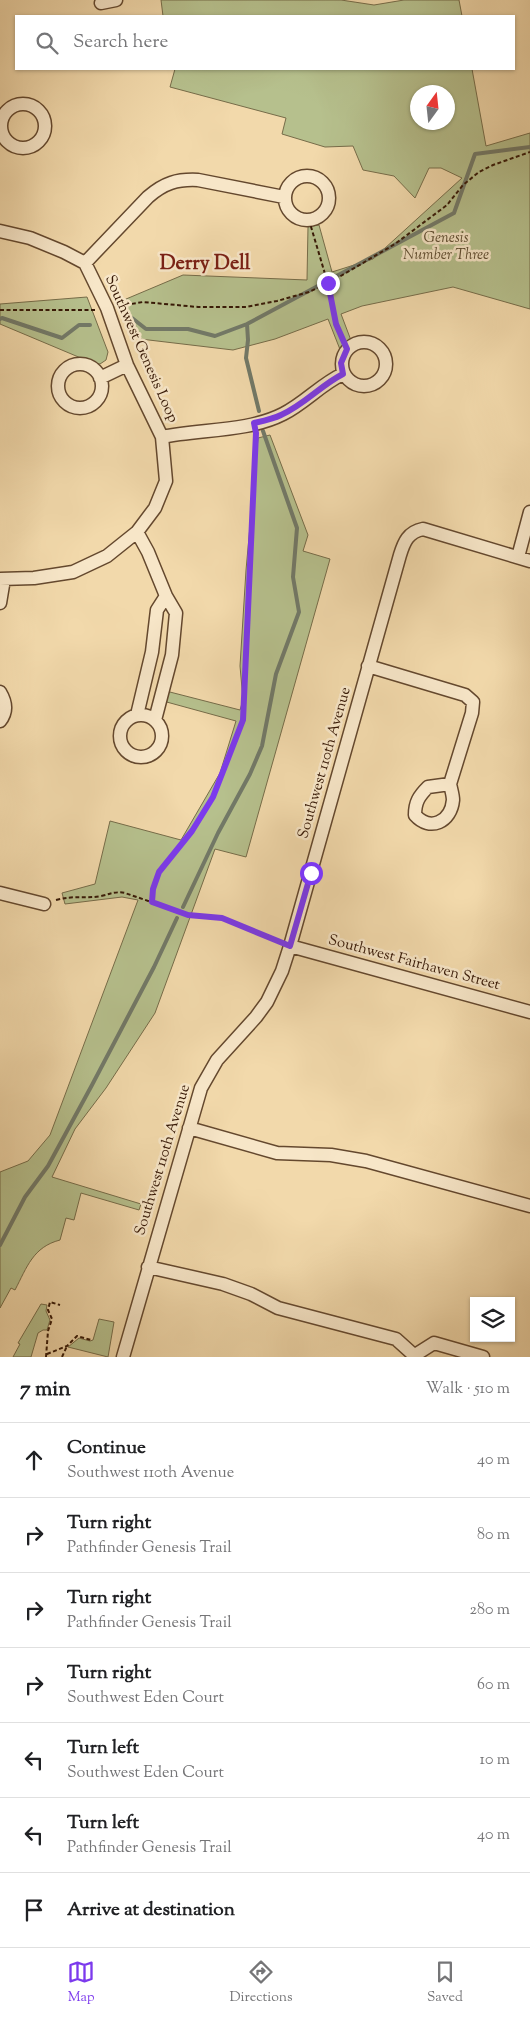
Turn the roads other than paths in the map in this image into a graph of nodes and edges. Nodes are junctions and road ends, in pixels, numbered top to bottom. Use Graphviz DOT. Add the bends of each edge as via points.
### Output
graph roads {
  1 [pos="116,0"];
  2 [pos="101,3"];
  3 [pos="284,197"];
  4 [pos="0,231"];
  5 [pos="85,263"];
  6 [pos="127,365"];
  7 [pos="343,374"];
  8 [pos="100,378"];
  9 [pos="162,437"];
  10 [pos="530,512"];
  11 [pos="137,532"];
  12 [pos="524,559"];
  13 [pos="2,579"];
  14 [pos="166,596"];
  15 [pos="0,603"];
  16 [pos="368,666"];
  17 [pos="0,692"];
  18 [pos="138,715"];
  19 [pos="155,720"];
  20 [pos="0,721"];
  21 [pos="450,784"];
  22 [pos="0,893"];
  23 [pos="44,904"];
  24 [pos="290,946"];
  25 [pos="530,1012"];
  26 [pos="189,1128"];
  27 [pos="530,1206"];
  28 [pos="148,1267"];
  29 [pos="416,1356"];
  30 [pos="123,1357"];
  31 [pos="483,1357"];
  1 -- 2 [label="street"];
  3 -- 3 [label="street" via="286,207 297,218 309,220 326,210 329,200 328,189 313,176 302,176 292,181"];
  3 -- 5 [label="street" via="198,180 171,182 148,197"];
  4 -- 5 [label="street" via="30,238"];
  5 -- 6 [label="street, Southwest Genesis Loop" via="107,308"];
  6 -- 8 [label="street"];
  6 -- 9 [label="street, Southwest Genesis Loop"];
  7 -- 7 [label="street" via="360,386 370,386 383,375 385,358 374,344 354,344 347,349 341,363"];
  7 -- 9 [label="street" via="281,415 254,423"];
  9 -- 11 [label="street, Southwest Genesis Loop" via="166,481 155,508"];
  10 -- 12 [label="street"];
  11 -- 13 [label="street, Southwest Genesis Loop" via="107,556 73,572"];
  11 -- 14 [label="street"];
  12 -- 16 [label="street, Southwest 110th Avenue" via="423,529 411,533 401,550"];
  13 -- 15 [label="street"];
  14 -- 18 [label="street" via="157,610 152,652"];
  14 -- 19 [label="street" via="176,613 175,633"];
  16 -- 21 [label="street" via="465,695 473,702"];
  16 -- 24 [label="street, Southwest 110th Avenue"];
  17 -- 20 [label="street" via="6,710"];
  18 -- 19 [label="street"];
  18 -- 19 [label="street" via="125,722 119,735 123,749 135,757 149,756 160,746 162,732"];
  22 -- 23 [label="street"];
  24 -- 25 [label="street, Southwest Fairhaven Street"];
  24 -- 26 [label="street, Southwest 110th Avenue" via="267,1002 209,1073"];
  26 -- 27 [label="street" via="277,1153 331,1155 366,1161"];
  26 -- 28 [label="street, Southwest 110th Avenue"];
  28 -- 29 [label="street" via="224,1284 278,1308 396,1339"];
  28 -- 30 [label="street, Southwest 110th Avenue"];
  29 -- 31 [label="street" via="434,1343"];
}
